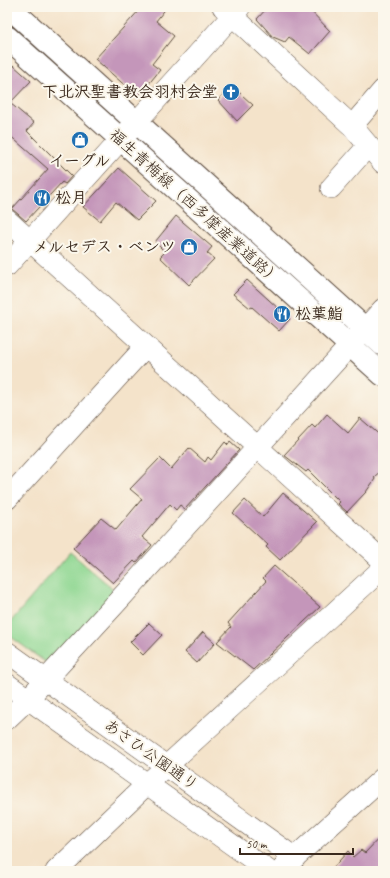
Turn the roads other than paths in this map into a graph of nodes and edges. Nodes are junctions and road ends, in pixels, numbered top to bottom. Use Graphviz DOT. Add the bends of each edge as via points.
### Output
graph roads {
  1 [pos="9,7"];
  2 [pos="232,10"];
  3 [pos="7,37"];
  4 [pos="383,90"];
  5 [pos="137,122"];
  6 [pos="352,126"];
  7 [pos="121,141"];
  8 [pos="368,146"];
  9 [pos="383,163"];
  10 [pos="331,188"];
  11 [pos="7,220"];
  12 [pos="30,241"];
  13 [pos="7,266"];
  14 [pos="383,309"];
  15 [pos="366,329"];
  16 [pos="383,345"];
  17 [pos="146,346"];
  18 [pos="350,346"];
  19 [pos="383,376"];
  20 [pos="257,448"];
  21 [pos="7,499"];
  22 [pos="383,561"];
  23 [pos="383,568"];
  24 [pos="7,652"];
  25 [pos="45,680"];
  26 [pos="7,684"];
  27 [pos="28,699"];
  28 [pos="7,719"];
  29 [pos="168,766"];
  30 [pos="383,778"];
  31 [pos="147,784"];
  32 [pos="288,865"];
  33 [pos="56,871"];
  34 [pos="269,871"];
  1 -- 5 [label="main road, 福生青梅線（西多摩産業道路）"];
  2 -- 5 [label="street"];
  2 -- 6 [label="street"];
  3 -- 7 [label="main road, 福生青梅線（西多摩産業道路）"];
  4 -- 6 [label="street"];
  5 -- 7 [label="street"];
  5 -- 15 [label="main road, 福生青梅線（西多摩産業道路）"];
  6 -- 8 [label="street"];
  7 -- 12 [label="street"];
  7 -- 18 [label="main road, 福生青梅線（西多摩産業道路）"];
  8 -- 9 [label="street"];
  8 -- 10 [label="street"];
  11 -- 12 [label="street"];
  12 -- 13 [label="street"];
  12 -- 17 [label="street"];
  14 -- 15 [label="street"];
  15 -- 16 [label="main road, 福生青梅線（西多摩産業道路）"];
  15 -- 18 [label="street"];
  17 -- 20 [label="street"];
  17 -- 21 [label="street"];
  18 -- 19 [label="main road, 福生青梅線（西多摩産業道路）"];
  18 -- 20 [label="street"];
  20 -- 22 [label="street"];
  20 -- 25 [label="street"];
  23 -- 29 [label="street"];
  24 -- 25 [label="street, あさひ公園通り"];
  25 -- 27 [label="street"];
  25 -- 29 [label="street, あさひ公園通り"];
  26 -- 27 [label="street, あさひ公園通り"];
  27 -- 28 [label="street"];
  27 -- 31 [label="street, あさひ公園通り"];
  29 -- 31 [label="street"];
  29 -- 32 [label="street, あさひ公園通り"];
  30 -- 32 [label="street"];
  31 -- 33 [label="street"];
  31 -- 34 [label="street, あさひ公園通り"];
}
